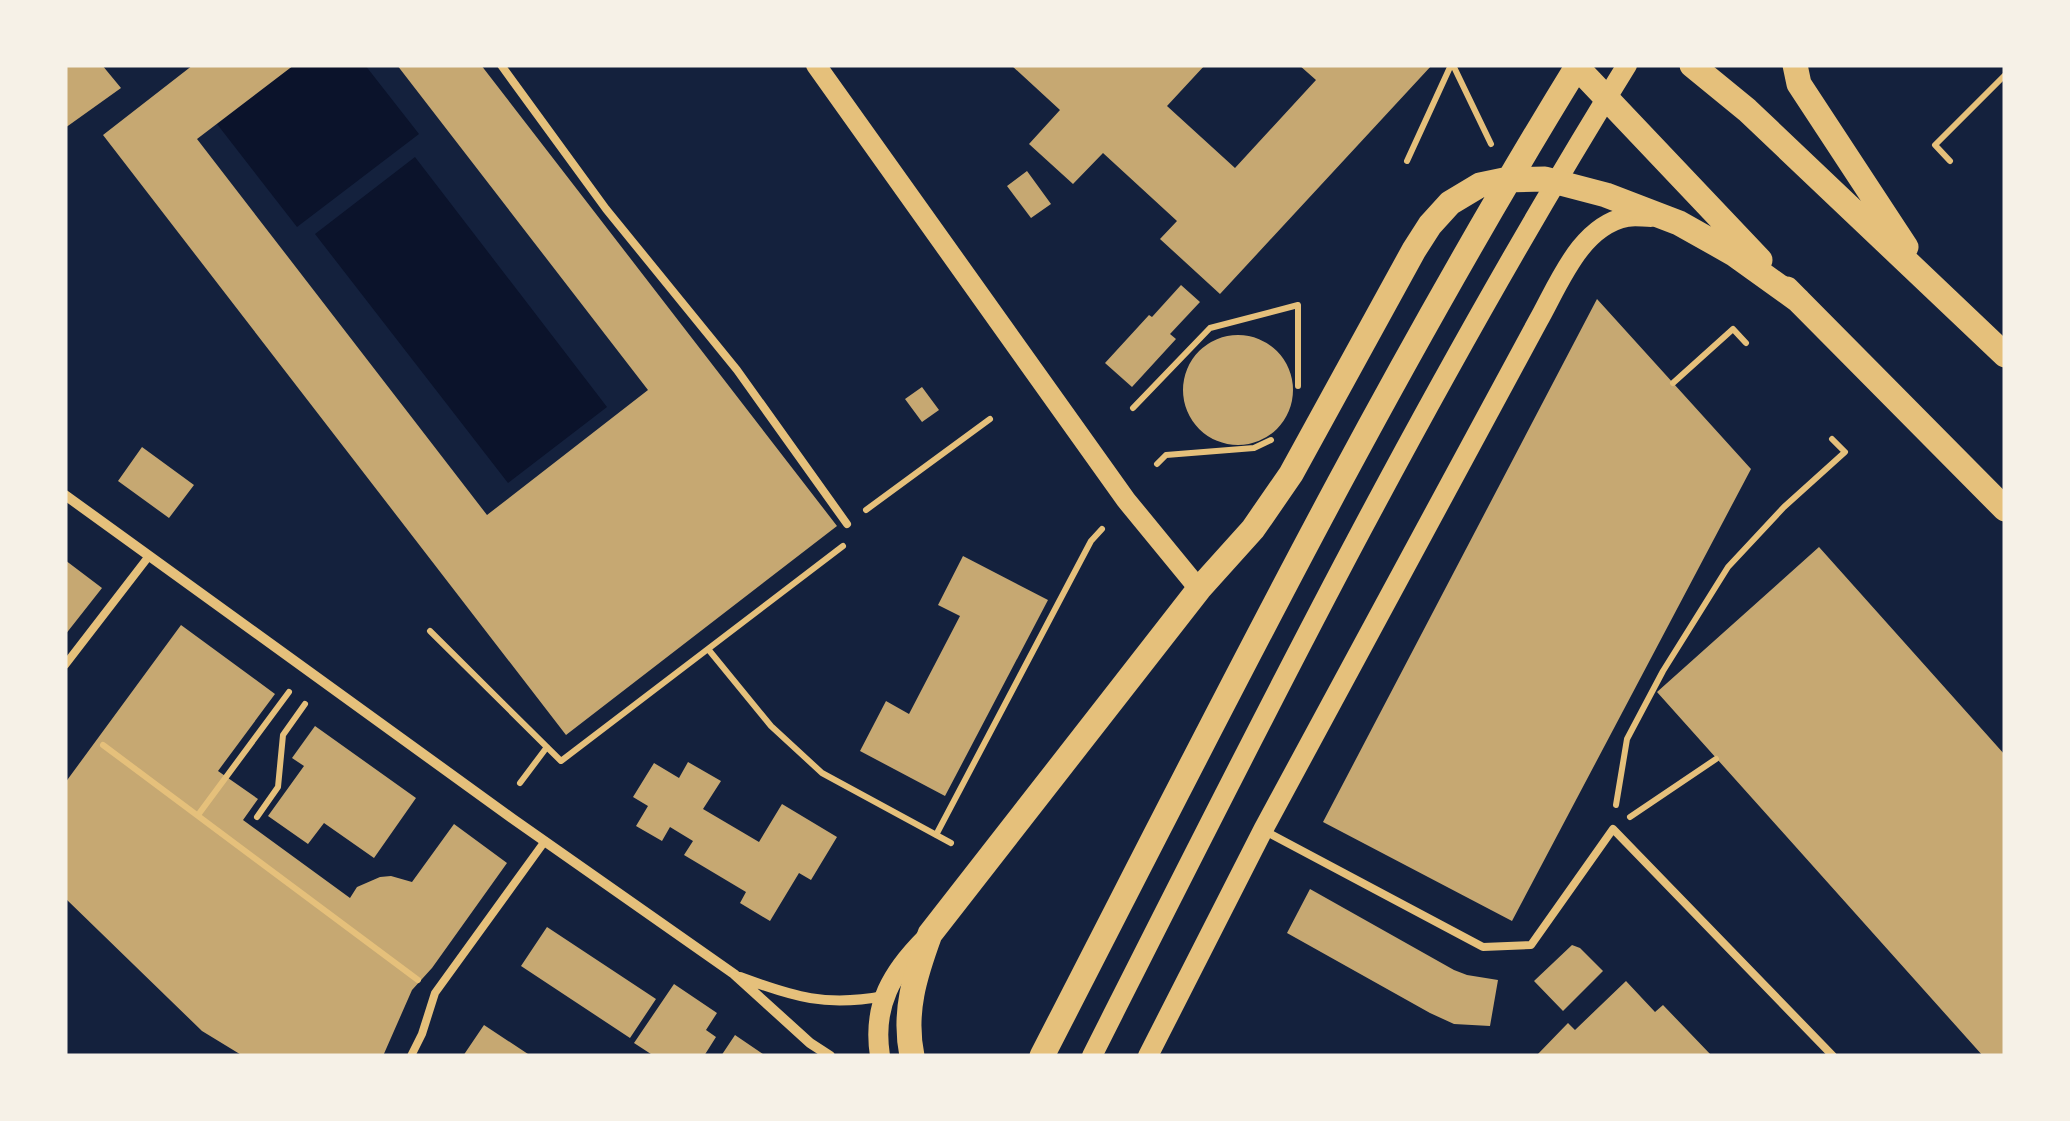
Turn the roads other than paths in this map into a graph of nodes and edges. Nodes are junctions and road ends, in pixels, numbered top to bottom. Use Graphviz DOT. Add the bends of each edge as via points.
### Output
graph roads {
  1 [pos="501,65"];
  2 [pos="816,65"];
  3 [pos="1577,65"];
  4 [pos="1628,65"];
  5 [pos="1692,65"];
  6 [pos="1794,71"];
  7 [pos="1679,223"];
  8 [pos="1930,283"];
  9 [pos="1798,300"];
  10 [pos="2005,355"];
  11 [pos="65,495"];
  12 [pos="2005,509"];
  13 [pos="846,524"];
  14 [pos="148,556"];
  15 [pos="1199,589"];
  16 [pos="65,665"];
  17 [pos="1263,830"];
  18 [pos="545,841"];
  19 [pos="930,934"];
  20 [pos="734,974"];
  21 [pos="912,984"];
  22 [pos="885,996"];
  23 [pos="411,1056"];
  24 [pos="830,1056"];
  25 [pos="880,1056"];
  26 [pos="912,1056"];
  27 [pos="1042,1056"];
  28 [pos="1092,1056"];
  29 [pos="1148,1056"];
  30 [pos="1833,1056"];
  1 -- 13 [label="lane" via="606,209 737,370"];
  2 -- 15 [label="main road" via="1118,489"];
  3 -- 9 [label="main road"];
  3 -- 27 [label="main road" via="1325,510"];
  4 -- 28 [label="main road" via="1476,322 1356,543"];
  5 -- 8 [label="main road"];
  6 -- 8 [label="main road"];
  7 -- 9 [label="main road"];
  7 -- 15 [label="main road" via="1545,179 1480,185 1450,202 1414,250 1291,474"];
  7 -- 17 [label="main road" via="1630,216 1596,231 1580,250"];
  8 -- 10 [label="main road"];
  9 -- 12 [label="main road"];
  11 -- 14 [label="street"];
  14 -- 16 [label="lane"];
  14 -- 18 [label="street"];
  15 -- 19 [label="main road"];
  17 -- 29 [label="main road"];
  17 -- 30 [label="lane" via="1484,947 1531,945 1613,829"];
  18 -- 20 [label="street"];
  18 -- 23 [label="lane" via="435,993"];
  19 -- 21 [label="main road"];
  19 -- 22 [label="main road" via="905,959"];
  20 -- 22 [label="street" via="820,1000"];
  20 -- 24 [label="street"];
  21 -- 22 [label="street"];
  21 -- 26 [label="main road"];
  22 -- 25 [label="main road"];
}
